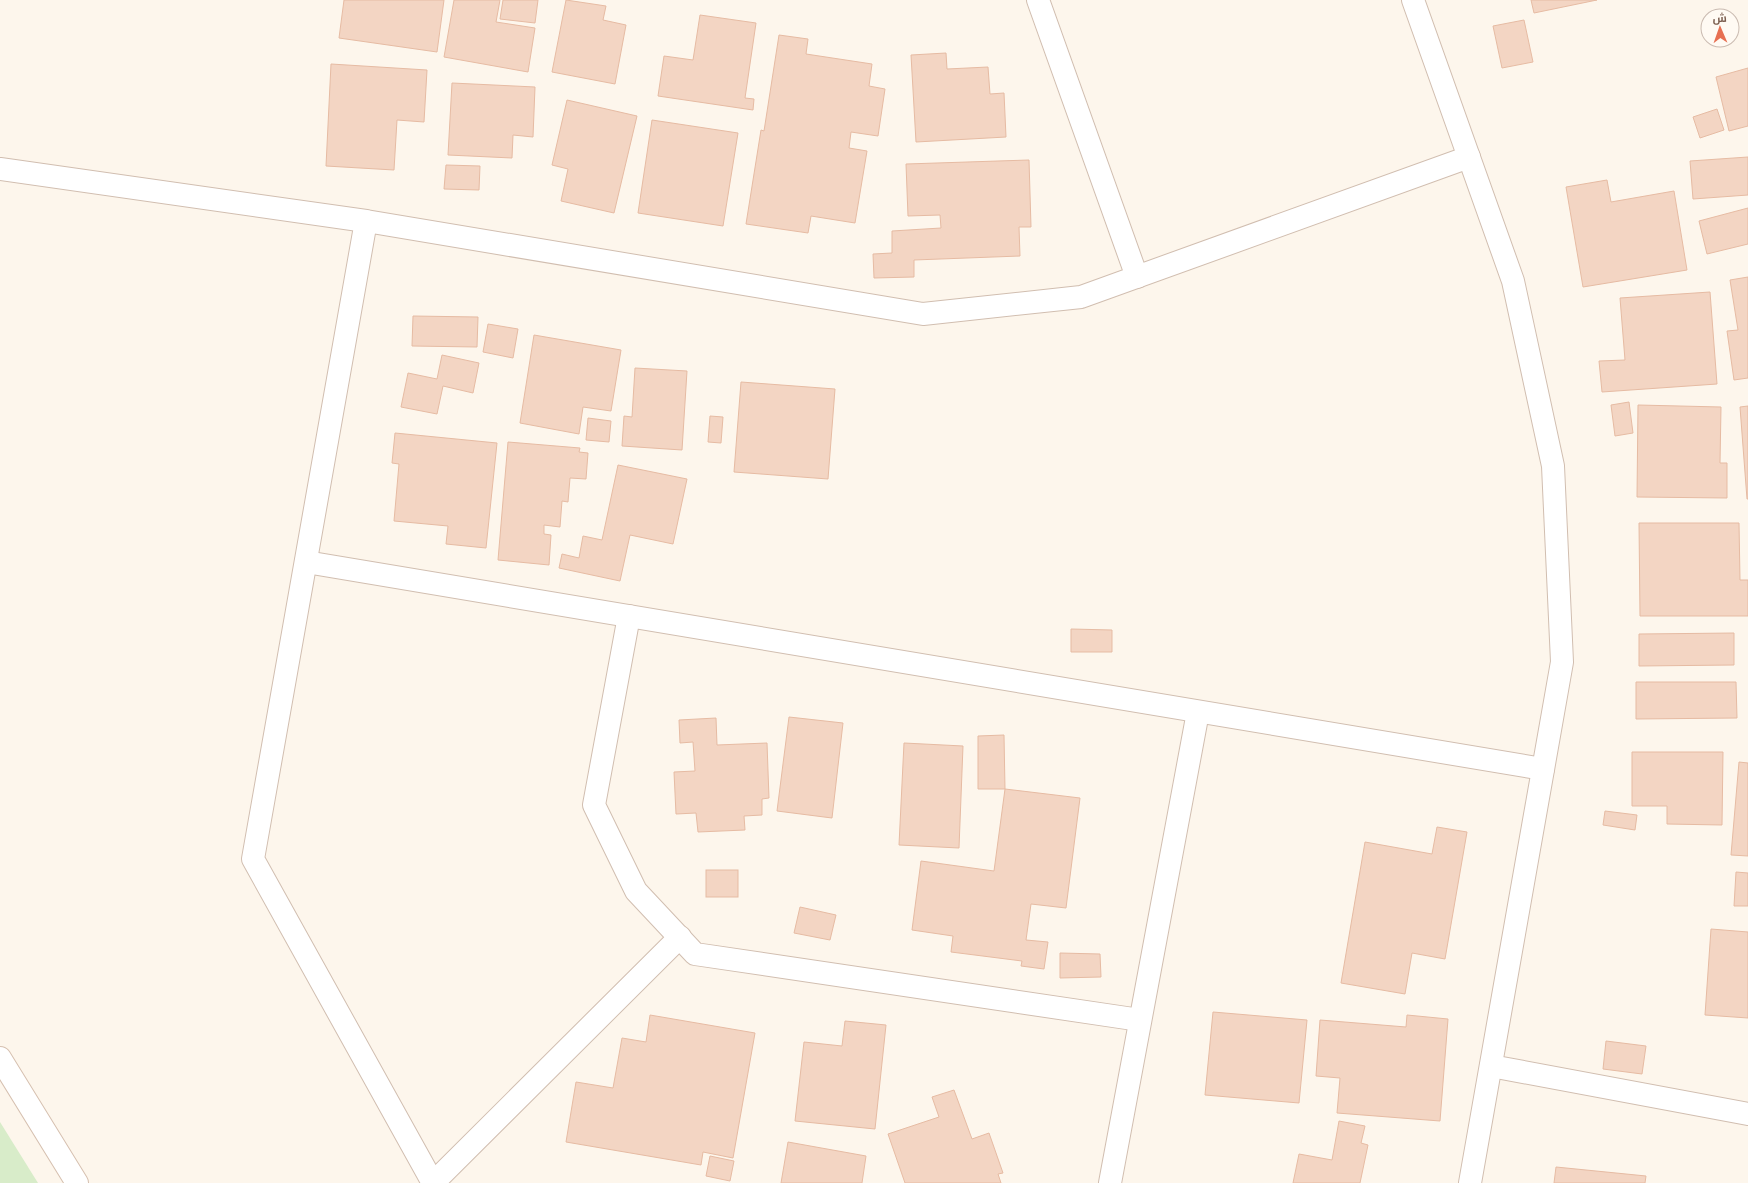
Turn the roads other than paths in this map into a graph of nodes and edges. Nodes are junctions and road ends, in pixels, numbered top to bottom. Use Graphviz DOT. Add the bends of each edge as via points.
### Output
graph roads {
  1 [pos="1038,0"];
  2 [pos="1413,0"];
  3 [pos="1469,157"];
  4 [pos="0,169"];
  5 [pos="366,221"];
  6 [pos="1137,277"];
  7 [pos="306,562"];
  8 [pos="629,616"];
  9 [pos="1198,712"];
  10 [pos="1544,769"];
  11 [pos="680,937"];
  12 [pos="1140,1020"];
  13 [pos="0,1058"];
  14 [pos="1491,1066"];
  15 [pos="1748,1114"];
  16 [pos="77,1183"];
  17 [pos="433,1183"];
  18 [pos="1110,1183"];
  19 [pos="1470,1183"];
  1 -- 6 [label="street"];
  2 -- 3 [label="street"];
  3 -- 6 [label="street"];
  3 -- 10 [label="street" via="1513,281 1553,466 1562,662"];
  4 -- 5 [label="street"];
  5 -- 6 [label="street" via="923,314 1081,297"];
  5 -- 7 [label="street"];
  7 -- 8 [label="street"];
  7 -- 17 [label="street" via="253,859"];
  8 -- 9 [label="street"];
  8 -- 11 [label="street" via="594,805 636,891"];
  9 -- 10 [label="street"];
  9 -- 12 [label="street"];
  10 -- 14 [label="street"];
  11 -- 12 [label="street" via="695,954"];
  11 -- 17 [label="street"];
  12 -- 18 [label="street"];
  13 -- 16 [label="street"];
  14 -- 15 [label="street"];
  14 -- 19 [label="street"];
}
